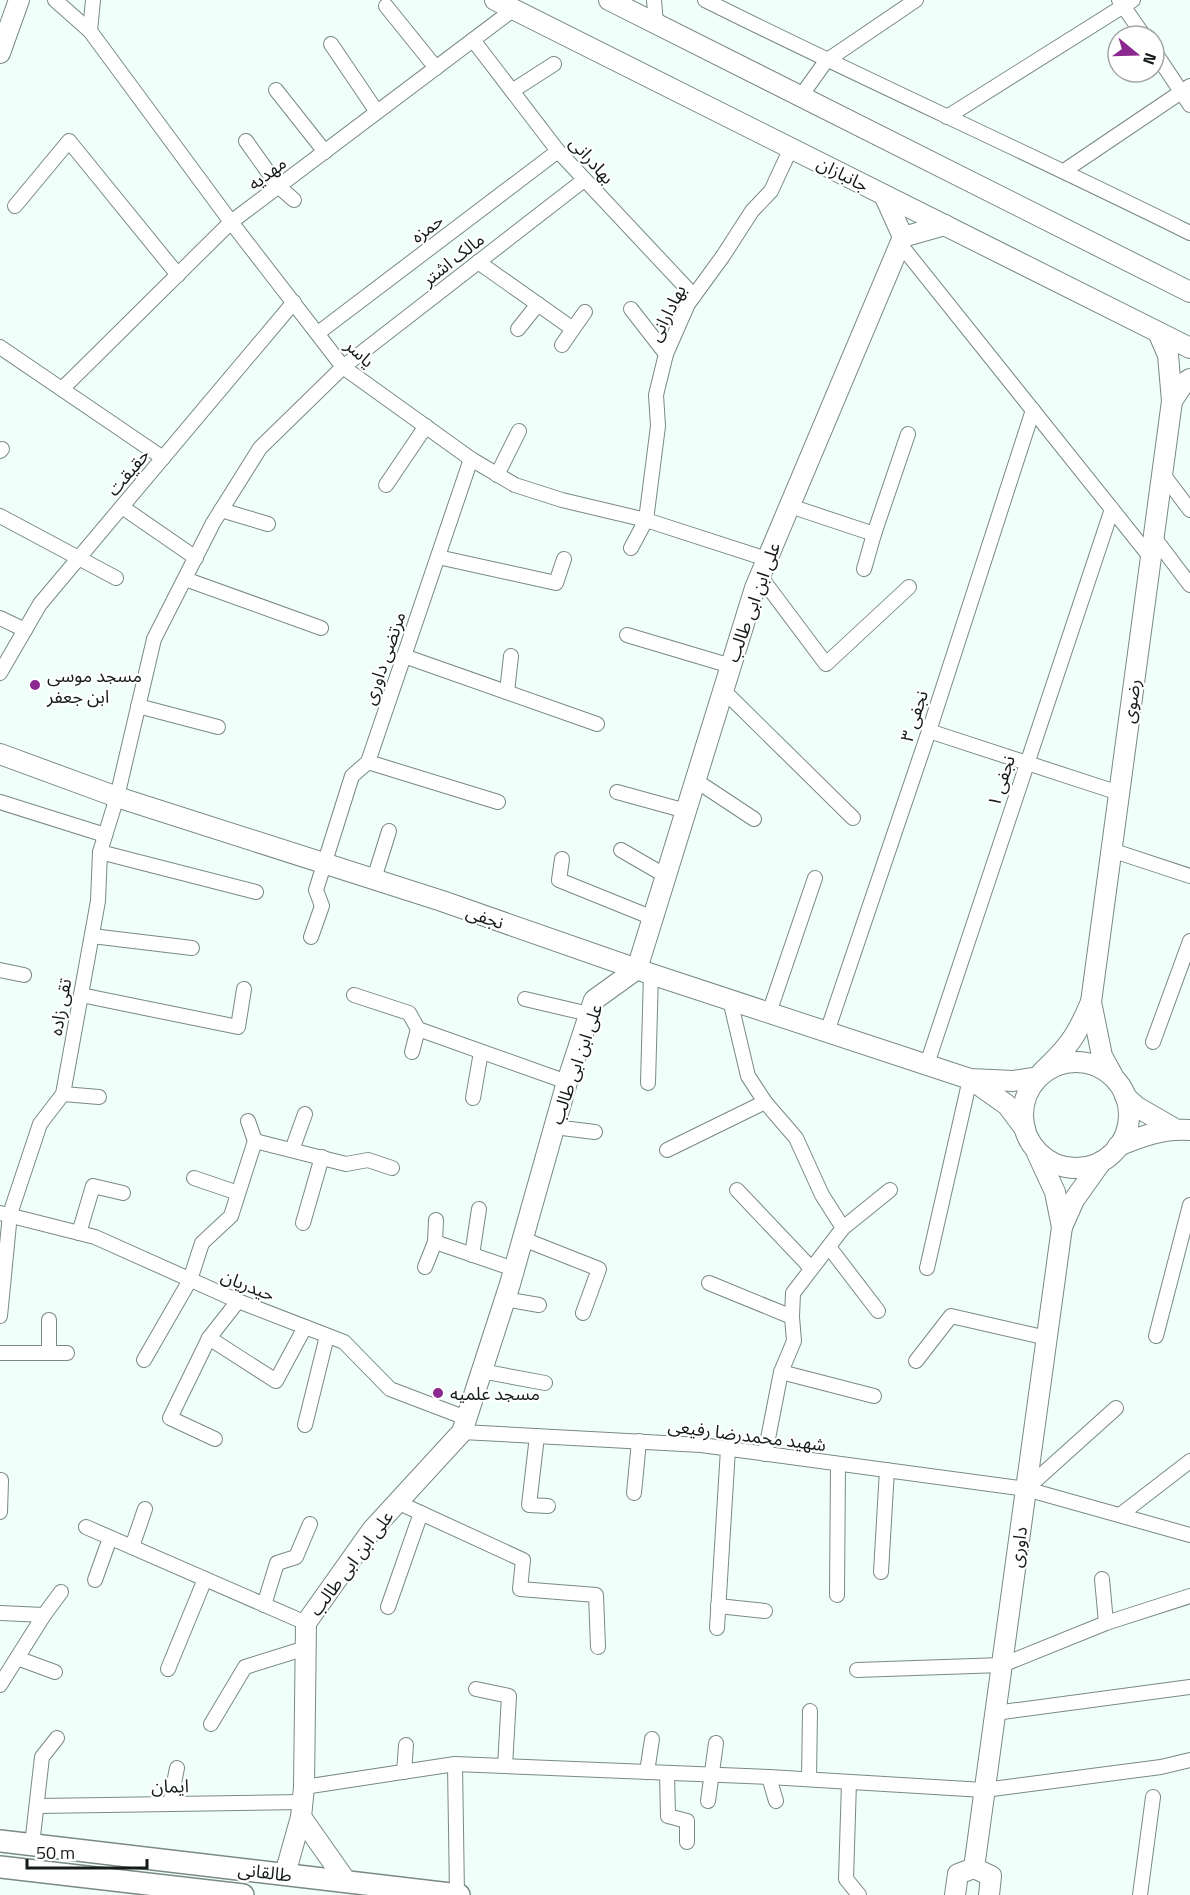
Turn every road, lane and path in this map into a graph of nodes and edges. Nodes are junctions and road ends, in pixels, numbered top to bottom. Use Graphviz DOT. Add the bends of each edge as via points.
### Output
graph roads {
  1 [pos="19,0"];
  2 [pos="55,0"];
  3 [pos="93,0"];
  4 [pos="495,0"];
  5 [pos="609,0"];
  6 [pos="654,0"];
  7 [pos="705,0"];
  8 [pos="916,0"];
  9 [pos="1125,2"];
  10 [pos="386,6"];
  11 [pos="514,9"];
  12 [pos="656,23"];
  13 [pos="1137,24"];
  14 [pos="6,26"];
  15 [pos="90,31"];
  16 [pos="473,40"];
  17 [pos="331,44"];
  18 [pos="0,53"];
  19 [pos="826,61"];
  20 [pos="554,64"];
  21 [pos="1166,65"];
  22 [pos="436,68"];
  23 [pos="1186,88"];
  24 [pos="276,90"];
  25 [pos="512,91"];
  26 [pos="801,96"];
  27 [pos="1190,105"];
  28 [pos="377,112"];
  29 [pos="947,117"];
  30 [pos="246,141"];
  31 [pos="791,148"];
  32 [pos="558,151"];
  33 [pos="324,152"];
  34 [pos="1064,171"];
  35 [pos="584,180"];
  36 [pos="278,186"];
  37 [pos="884,195"];
  38 [pos="294,200"];
  39 [pos="15,206"];
  40 [pos="231,222"];
  41 [pos="945,225"];
  42 [pos="1190,233"];
  43 [pos="902,240"];
  44 [pos="478,262"];
  45 [pos="178,274"];
  46 [pos="1190,292"];
  47 [pos="694,296"];
  48 [pos="294,302"];
  49 [pos="538,304"];
  50 [pos="631,309"];
  51 [pos="585,312"];
  52 [pos="518,329"];
  53 [pos="573,329"];
  54 [pos="1158,332"];
  55 [pos="318,333"];
  56 [pos="562,345"];
  57 [pos="0,346"];
  58 [pos="1190,348"];
  59 [pos="666,354"];
  60 [pos="344,367"];
  61 [pos="1190,379"];
  62 [pos="62,389"];
  63 [pos="1172,401"];
  64 [pos="1033,410"];
  65 [pos="426,426"];
  66 [pos="519,431"];
  67 [pos="908,434"];
  68 [pos="163,458"];
  69 [pos="471,459"];
  70 [pos="1162,473"];
  71 [pos="497,475"];
  72 [pos="386,485"];
  73 [pos="790,506"];
  74 [pos="122,507"];
  75 [pos="1112,509"];
  76 [pos="221,510"];
  77 [pos="1190,510"];
  78 [pos="0,516"];
  79 [pos="646,520"];
  80 [pos="268,524"];
  81 [pos="874,534"];
  82 [pos="1153,536"];
  83 [pos="631,548"];
  84 [pos="438,557"];
  85 [pos="79,558"];
  86 [pos="196,558"];
  87 [pos="1151,558"];
  88 [pos="564,559"];
  89 [pos="763,567"];
  90 [pos="864,569"];
  91 [pos="116,578"];
  92 [pos="185,579"];
  93 [pos="1190,585"];
  94 [pos="909,587"];
  95 [pos="0,618"];
  96 [pos="321,628"];
  97 [pos="25,630"];
  98 [pos="627,635"];
  99 [pos="404,656"];
  100 [pos="512,656"];
  101 [pos="731,666"];
  102 [pos="0,673"];
  103 [pos="723,690"];
  104 [pos="507,692"];
  105 [pos="138,706"];
  106 [pos="597,724"];
  107 [pos="218,727"];
  108 [pos="928,731"];
  109 [pos="0,754"];
  110 [pos="368,762"];
  111 [pos="1026,762"];
  112 [pos="695,780"];
  113 [pos="617,792"];
  114 [pos="1119,793"];
  115 [pos="117,797"];
  116 [pos="0,802"];
  117 [pos="498,802"];
  118 [pos="686,811"];
  119 [pos="853,818"];
  120 [pos="754,819"];
  121 [pos="389,831"];
  122 [pos="105,836"];
  123 [pos="621,850"];
  124 [pos="1112,850"];
  125 [pos="100,852"];
  126 [pos="562,860"];
  127 [pos="325,864"];
  128 [pos="666,876"];
  129 [pos="1190,876"];
  130 [pos="815,878"];
  131 [pos="374,879"];
  132 [pos="256,892"];
  133 [pos="653,918"];
  134 [pos="92,936"];
  135 [pos="311,937"];
  136 [pos="1190,941"];
  137 [pos="192,948"];
  138 [pos="0,970"];
  139 [pos="644,972"];
  140 [pos="24,975"];
  141 [pos="244,989"];
  142 [pos="81,995"];
  143 [pos="354,995"];
  144 [pos="525,999"];
  145 [pos="730,1000"];
  146 [pos="1091,1002"];
  147 [pos="769,1013"];
  148 [pos="589,1014"];
  149 [pos="418,1029"];
  150 [pos="827,1032"];
  151 [pos="1153,1042"];
  152 [pos="412,1052"];
  153 [pos="481,1052"];
  154 [pos="927,1064"];
  155 [pos="1040,1075"];
  156 [pos="970,1079"];
  157 [pos="1114,1079"];
  158 [pos="567,1082"];
  159 [pos="648,1083"];
  160 [pos="63,1094"];
  161 [pos="1125,1096"];
  162 [pos="99,1097"];
  163 [pos="473,1098"];
  164 [pos="765,1102"];
  165 [pos="305,1114"];
  166 [pos="248,1121"];
  167 [pos="554,1127"];
  168 [pos="1025,1129"];
  169 [pos="1182,1129"];
  170 [pos="595,1132"];
  171 [pos="255,1141"];
  172 [pos="1118,1146"];
  173 [pos="292,1150"];
  174 [pos="667,1150"];
  175 [pos="1036,1151"];
  176 [pos="322,1157"];
  177 [pos="1101,1162"];
  178 [pos="392,1168"];
  179 [pos="194,1178"];
  180 [pos="737,1190"];
  181 [pos="890,1190"];
  182 [pos="123,1193"];
  183 [pos="238,1193"];
  184 [pos="1190,1204"];
  185 [pos="479,1209"];
  186 [pos="5,1214"];
  187 [pos="436,1220"];
  188 [pos="303,1223"];
  189 [pos="1062,1227"];
  190 [pos="843,1228"];
  191 [pos="79,1233"];
  192 [pos="523,1239"];
  193 [pos="435,1242"];
  194 [pos="829,1247"];
  195 [pos="472,1255"];
  196 [pos="425,1268"];
  197 [pos="811,1268"];
  198 [pos="927,1268"];
  199 [pos="514,1269"];
  200 [pos="2,1274"];
  201 [pos="190,1280"];
  202 [pos="709,1283"];
  203 [pos="505,1299"];
  204 [pos="237,1301"];
  205 [pos="539,1305"];
  206 [pos="878,1311"];
  207 [pos="583,1313"];
  208 [pos="0,1316"];
  209 [pos="792,1317"];
  210 [pos="49,1320"];
  211 [pos="305,1327"];
  212 [pos="327,1336"];
  213 [pos="1156,1336"];
  214 [pos="209,1338"];
  215 [pos="1047,1338"];
  216 [pos="0,1353"];
  217 [pos="49,1353"];
  218 [pos="67,1353"];
  219 [pos="144,1360"];
  220 [pos="916,1361"];
  221 [pos="481,1371"];
  222 [pos="781,1372"];
  223 [pos="545,1383"];
  224 [pos="874,1396"];
  225 [pos="1116,1407"];
  226 [pos="304,1425"];
  227 [pos="464,1425"];
  228 [pos="537,1436"];
  229 [pos="215,1439"];
  230 [pos="639,1442"];
  231 [pos="728,1449"];
  232 [pos="765,1454"];
  233 [pos="1190,1461"];
  234 [pos="838,1464"];
  235 [pos="887,1470"];
  236 [pos="1,1480"];
  237 [pos="1026,1489"];
  238 [pos="634,1493"];
  239 [pos="397,1502"];
  240 [pos="548,1506"];
  241 [pos="145,1509"];
  242 [pos="0,1512"];
  243 [pos="421,1513"];
  244 [pos="1120,1515"];
  245 [pos="310,1524"];
  246 [pos="86,1527"];
  247 [pos="1190,1535"];
  248 [pos="110,1538"];
  249 [pos="132,1547"];
  250 [pos="881,1572"];
  251 [pos="1102,1579"];
  252 [pos="96,1580"];
  253 [pos="205,1580"];
  254 [pos="61,1592"];
  255 [pos="837,1595"];
  256 [pos="1190,1596"];
  257 [pos="264,1605"];
  258 [pos="718,1606"];
  259 [pos="388,1607"];
  260 [pos="765,1611"];
  261 [pos="0,1613"];
  262 [pos="44,1615"];
  263 [pos="306,1623"];
  264 [pos="1106,1623"];
  265 [pos="717,1628"];
  266 [pos="598,1647"];
  267 [pos="306,1648"];
  268 [pos="17,1658"];
  269 [pos="1002,1665"];
  270 [pos="168,1669"];
  271 [pos="857,1670"];
  272 [pos="55,1672"];
  273 [pos="0,1685"];
  274 [pos="1190,1687"];
  275 [pos="476,1689"];
  276 [pos="810,1711"];
  277 [pos="995,1713"];
  278 [pos="211,1724"];
  279 [pos="57,1738"];
  280 [pos="652,1739"];
  281 [pos="716,1743"];
  282 [pos="406,1745"];
  283 [pos="1190,1760"];
  284 [pos="455,1764"];
  285 [pos="505,1766"];
  286 [pos="177,1768"];
  287 [pos="404,1772"];
  288 [pos="647,1772"];
  289 [pos="667,1773"];
  290 [pos="711,1774"];
  291 [pos="769,1777"];
  292 [pos="809,1779"];
  293 [pos="849,1782"];
  294 [pos="984,1790"];
  295 [pos="1154,1797"];
  296 [pos="708,1801"];
  297 [pos="776,1801"];
  298 [pos="303,1802"];
  299 [pos="170,1804"];
  300 [pos="38,1806"];
  301 [pos="0,1841"];
  302 [pos="687,1842"];
  303 [pos="32,1845"];
  304 [pos="0,1868"];
  305 [pos="974,1868"];
  306 [pos="285,1874"];
  307 [pos="346,1881"];
  308 [pos="142,1889"];
  309 [pos="217,1894"];
  310 [pos="243,1895"];
  311 [pos="458,1895"];
  312 [pos="859,1895"];
  313 [pos="955,1895"];
  314 [pos="988,1895"];
  315 [pos="1140,1895"];
  1 -- 14 [label="street"];
  2 -- 15 [label="street, یاسر"];
  3 -- 15 [label="street"];
  4 -- 11 [label="street, جانبازان"];
  5 -- 12 [label="street"];
  6 -- 12 [label="street"];
  7 -- 19 [label="street"];
  8 -- 19 [label="street"];
  9 -- 13 [label="street"];
  9 -- 29 [label="street"];
  10 -- 22 [label="street"];
  11 -- 16 [label="street, مهدیه"];
  11 -- 31 [label="street, جانبازان"];
  12 -- 26 [label="street"];
  14 -- 18 [label="street"];
  15 -- 40 [label="street, یاسر"];
  16 -- 22 [label="street, مهدیه"];
  16 -- 25 [label="street, بهادرانی"];
  17 -- 28 [label="street"];
  19 -- 26 [label="street"];
  19 -- 29 [label="street"];
  20 -- 25 [label="street"];
  21 -- 23 [label="street"];
  22 -- 28 [label="street, مهدیه"];
  23 -- 27 [label="street"];
  23 -- 34 [label="street"];
  24 -- 33 [label="street"];
  25 -- 32 [label="street, بهادرانی"];
  26 -- 46 [label="street"];
  28 -- 33 [label="street, مهدیه"];
  29 -- 34 [label="street"];
  30 -- 36 [label="street"];
  31 -- 37 [label="street, جانبازان"];
  31 -- 47 [label="street, بهادارانی" via="771,191"];
  32 -- 35 [label="street, بهادرانی"];
  32 -- 55 [label="street, حمزه"];
  33 -- 36 [label="street, مهدیه"];
  34 -- 42 [label="street"];
  35 -- 44 [label="street, مالک اشتر"];
  35 -- 47 [label="street, بهادرانی"];
  36 -- 38 [label="street"];
  36 -- 40 [label="street, مهدیه"];
  37 -- 41 [label="street, جانبازان"];
  37 -- 43 [label="street"];
  39 -- 45 [label="street" via="69,141"];
  40 -- 45 [label="street, مهدیه"];
  40 -- 48 [label="street, یاسر"];
  41 -- 43 [label="street"];
  41 -- 54 [label="street, جانبازان"];
  43 -- 64 [label="street"];
  43 -- 73 [label="street, علی ابن ابی طالب"];
  44 -- 49 [label="street"];
  44 -- 60 [label="street, مالک اشتر"];
  45 -- 62 [label="street, مهدیه"];
  47 -- 59 [label="street, بهادارانی"];
  48 -- 55 [label="street, یاسر"];
  48 -- 68 [label="street, حقیقت"];
  49 -- 52 [label="street"];
  49 -- 53 [label="street"];
  50 -- 59 [label="street"];
  51 -- 53 [label="street"];
  53 -- 56 [label="street"];
  54 -- 58 [label="street, جانبازان"];
  54 -- 63 [label="street, رضوی" via="1168,355"];
  55 -- 60 [label="street, یاسر"];
  57 -- 62 [label="street"];
  59 -- 79 [label="street, بهادارانی" via="656,395 658,426"];
  60 -- 65 [label="street, یاسر"];
  60 -- 76 [label="street, مالک اشتر" via="260,448"];
  61 -- 63 [label="street"];
  62 -- 68 [label="street"];
  63 -- 70 [label="street, رضوی"];
  64 -- 75 [label="street"];
  64 -- 108 [label="street, نجفی ۳"];
  65 -- 69 [label="street, یاسر"];
  65 -- 72 [label="street"];
  66 -- 71 [label="street"];
  67 -- 81 [label="street"];
  68 -- 74 [label="street, حقیقت"];
  69 -- 71 [label="street, یاسر"];
  69 -- 84 [label="street, مرتضی داوری"];
  70 -- 77 [label="street"];
  70 -- 82 [label="street, رضوی"];
  71 -- 79 [label="street, یاسر" via="553,497"];
  73 -- 81 [label="street"];
  73 -- 89 [label="street, علی ابن ابی طالب"];
  74 -- 85 [label="street, حقیقت"];
  74 -- 86 [label="street"];
  75 -- 87 [label="street"];
  75 -- 111 [label="street, نجفی ۱"];
  76 -- 80 [label="street"];
  76 -- 86 [label="street, مالک اشتر"];
  78 -- 85 [label="street"];
  79 -- 83 [label="street"];
  79 -- 89 [label="street, یاسر"];
  81 -- 90 [label="street"];
  82 -- 87 [label="street, رضوی"];
  82 -- 93 [label="street"];
  84 -- 88 [label="street" via="556,583"];
  84 -- 99 [label="street, مرتضی داوری"];
  85 -- 91 [label="street"];
  85 -- 97 [label="street, حقیقت" via="40,604"];
  86 -- 92 [label="street, تقی زاده"];
  87 -- 114 [label="street, رضوی"];
  89 -- 94 [label="street" via="825,664"];
  89 -- 101 [label="street, علی ابن ابی طالب"];
  92 -- 96 [label="street"];
  92 -- 105 [label="street, تقی زاده" via="153,639"];
  95 -- 97 [label="street"];
  97 -- 102 [label="street, حقیقت"];
  98 -- 101 [label="street"];
  99 -- 104 [label="street"];
  99 -- 110 [label="street, مرتضی داوری"];
  100 -- 104 [label="street"];
  101 -- 103 [label="street, علی ابن ابی طالب"];
  103 -- 112 [label="street, علی ابن ابی طالب"];
  103 -- 119 [label="street"];
  104 -- 106 [label="street"];
  105 -- 107 [label="street"];
  105 -- 115 [label="street, تقی زاده"];
  108 -- 111 [label="street"];
  108 -- 150 [label="street, نجفی ۳"];
  109 -- 115 [label="street, نجفی"];
  110 -- 117 [label="street"];
  110 -- 127 [label="street, مرتضی داوری" via="352,776"];
  111 -- 114 [label="street"];
  111 -- 154 [label="street, نجفی ۱"];
  112 -- 118 [label="street, علی ابن ابی طالب"];
  112 -- 120 [label="street"];
  113 -- 118 [label="street"];
  114 -- 124 [label="street, رضوی"];
  115 -- 122 [label="street, تقی زاده"];
  115 -- 127 [label="street, نجفی"];
  116 -- 122 [label="street"];
  118 -- 128 [label="street, علی ابن ابی طالب"];
  121 -- 131 [label="street"];
  122 -- 125 [label="street, تقی زاده"];
  123 -- 128 [label="street"];
  124 -- 129 [label="street"];
  124 -- 146 [label="street, رضوی"];
  125 -- 132 [label="street"];
  125 -- 134 [label="street, تقی زاده"];
  126 -- 133 [label="street" via="559,880"];
  127 -- 131 [label="street, نجفی"];
  127 -- 135 [label="street, مرتضی داوری" via="316,890 322,906"];
  128 -- 133 [label="street, علی ابن ابی طالب"];
  130 -- 147 [label="street"];
  131 -- 139 [label="street, نجفی"];
  133 -- 139 [label="street, علی ابن ابی طالب"];
  134 -- 137 [label="street"];
  134 -- 142 [label="street, تقی زاده"];
  136 -- 151 [label="street"];
  138 -- 140 [label="street"];
  139 -- 145 [label="street, نجفی"];
  139 -- 148 [label="street, علی ابن ابی طالب" via="594,1000"];
  139 -- 159 [label="street"];
  141 -- 142 [label="street" via="238,1027"];
  142 -- 160 [label="street, تقی زاده"];
  143 -- 149 [label="street" via="409,1013"];
  144 -- 148 [label="street"];
  145 -- 147 [label="street, نجفی"];
  145 -- 164 [label="street" via="748,1076"];
  146 -- 155 [label="street" via="1066,1050"];
  146 -- 157 [label="street" via="1102,1056"];
  147 -- 150 [label="street, نجفی"];
  148 -- 158 [label="street, علی ابن ابی طالب"];
  149 -- 152 [label="street"];
  149 -- 153 [label="street"];
  150 -- 154 [label="street, نجفی"];
  153 -- 158 [label="street"];
  153 -- 163 [label="street"];
  154 -- 156 [label="street, نجفی"];
  155 -- 156 [label="street" via="1013,1081"];
  155 -- 157 [label="street" via="1059,1064 1076,1061 1093,1064"];
  155 -- 168 [label="street" via="1024,1102"];
  156 -- 168 [label="street" via="1007,1105"];
  156 -- 198 [label="street"];
  157 -- 161 [label="street"];
  158 -- 167 [label="street, علی ابن ابی طالب"];
  160 -- 162 [label="street"];
  160 -- 186 [label="street, تقی زاده" via="40,1124"];
  161 -- 169 [label="street" via="1137,1107"];
  161 -- 172 [label="street" via="1129,1119 1125,1137"];
  164 -- 174 [label="street"];
  164 -- 190 [label="street" via="796,1138 822,1195"];
  165 -- 173 [label="street"];
  166 -- 171 [label="street"];
  167 -- 170 [label="street"];
  167 -- 192 [label="street, علی ابن ابی طالب"];
  168 -- 175 [label="street"];
  169 -- 172 [label="street"];
  171 -- 173 [label="street"];
  171 -- 183 [label="street"];
  172 -- 177 [label="street"];
  173 -- 176 [label="street"];
  175 -- 177 [label="street" via="1049,1162 1067,1168"];
  175 -- 189 [label="street" via="1055,1192"];
  176 -- 178 [label="street" via="346,1164 368,1160"];
  176 -- 188 [label="street"];
  177 -- 189 [label="street" via="1074,1200"];
  179 -- 183 [label="street"];
  180 -- 197 [label="street"];
  181 -- 190 [label="street"];
  182 -- 191 [label="street" via="93,1186"];
  183 -- 201 [label="street" via="231,1216 202,1243"];
  184 -- 213 [label="street"];
  185 -- 195 [label="street"];
  186 -- 191 [label="street, حیدریان"];
  186 -- 200 [label="street, تقی زاده"];
  187 -- 193 [label="street"];
  189 -- 215 [label="street, داوری"];
  190 -- 194 [label="street"];
  191 -- 201 [label="street, حیدریان"];
  192 -- 199 [label="street, علی ابن ابی طالب"];
  192 -- 207 [label="street" via="599,1269"];
  193 -- 195 [label="street"];
  193 -- 196 [label="street"];
  194 -- 197 [label="street"];
  194 -- 206 [label="street"];
  195 -- 199 [label="street"];
  197 -- 209 [label="street" via="793,1293"];
  199 -- 203 [label="street, علی ابن ابی طالب"];
  200 -- 208 [label="street, تقی زاده"];
  201 -- 204 [label="street, حیدریان"];
  201 -- 219 [label="street"];
  202 -- 209 [label="street"];
  203 -- 205 [label="street"];
  203 -- 221 [label="street, علی ابن ابی طالب"];
  204 -- 211 [label="street, حیدریان"];
  204 -- 214 [label="street"];
  209 -- 222 [label="street" via="794,1341"];
  210 -- 217 [label="street"];
  211 -- 212 [label="street, حیدریان"];
  211 -- 214 [label="street" via="276,1381"];
  212 -- 226 [label="street"];
  212 -- 227 [label="street, حیدریان" via="344,1342 390,1389"];
  214 -- 229 [label="street" via="170,1418"];
  215 -- 220 [label="street" via="951,1316"];
  215 -- 237 [label="street, داوری"];
  216 -- 217 [label="street"];
  217 -- 218 [label="street"];
  221 -- 223 [label="street"];
  221 -- 227 [label="street, علی ابن ابی طالب"];
  222 -- 224 [label="street"];
  222 -- 232 [label="street"];
  225 -- 237 [label="street"];
  227 -- 228 [label="street, شهید محمدرضا رفیعی"];
  227 -- 239 [label="street, علی ابن ابی طالب"];
  228 -- 230 [label="street, شهید محمدرضا رفیعی"];
  228 -- 240 [label="street" via="529,1505"];
  230 -- 231 [label="street, شهید محمدرضا رفیعی"];
  230 -- 238 [label="street"];
  231 -- 232 [label="street, شهید محمدرضا رفیعی"];
  231 -- 258 [label="street"];
  232 -- 234 [label="street, شهید محمدرضا رفیعی"];
  233 -- 244 [label="street"];
  234 -- 235 [label="street, شهید محمدرضا رفیعی"];
  234 -- 255 [label="street"];
  235 -- 237 [label="street, شهید محمدرضا رفیعی"];
  235 -- 250 [label="street"];
  236 -- 242 [label="street"];
  237 -- 244 [label="street, شهید محمدرضا رفیعی"];
  237 -- 269 [label="street, داوری"];
  239 -- 243 [label="street"];
  239 -- 263 [label="street, علی ابن ابی طالب" via="372,1530"];
  241 -- 249 [label="street"];
  243 -- 259 [label="street"];
  243 -- 266 [label="street" via="523,1560 520,1589 596,1595"];
  244 -- 247 [label="street, شهید محمدرضا رفیعی"];
  245 -- 257 [label="street" via="296,1557 277,1563"];
  246 -- 248 [label="street"];
  248 -- 249 [label="street"];
  248 -- 252 [label="street"];
  249 -- 253 [label="street"];
  251 -- 264 [label="street"];
  253 -- 257 [label="street"];
  253 -- 270 [label="street"];
  254 -- 262 [label="street"];
  256 -- 264 [label="street"];
  257 -- 263 [label="street"];
  258 -- 260 [label="street"];
  258 -- 265 [label="street"];
  261 -- 262 [label="street"];
  262 -- 268 [label="street"];
  263 -- 267 [label="street, علی ابن ابی طالب"];
  264 -- 269 [label="street"];
  267 -- 278 [label="street" via="245,1667"];
  267 -- 298 [label="street, علی ابن ابی طالب"];
  268 -- 272 [label="street"];
  268 -- 273 [label="street"];
  269 -- 271 [label="street"];
  269 -- 277 [label="street, داوری"];
  274 -- 277 [label="street"];
  275 -- 285 [label="street" via="509,1696"];
  276 -- 292 [label="street"];
  277 -- 294 [label="street, داوری"];
  279 -- 300 [label="street" via="42,1757"];
  280 -- 288 [label="street"];
  281 -- 290 [label="street"];
  282 -- 287 [label="street"];
  283 -- 294 [label="street, ایمان"];
  284 -- 285 [label="street, ایمان"];
  284 -- 287 [label="street, ایمان"];
  284 -- 311 [label="street"];
  285 -- 288 [label="street, ایمان"];
  286 -- 299 [label="street"];
  287 -- 298 [label="street, ایمان"];
  288 -- 289 [label="street, ایمان"];
  289 -- 290 [label="street, ایمان"];
  289 -- 302 [label="street" via="668,1816 687,1821"];
  290 -- 291 [label="street, ایمان"];
  290 -- 296 [label="street"];
  291 -- 292 [label="street, ایمان"];
  291 -- 297 [label="street"];
  292 -- 293 [label="street, ایمان"];
  293 -- 294 [label="street, ایمان"];
  293 -- 312 [label="street" via="846,1879"];
  294 -- 305 [label="street, داوری"];
  295 -- 315 [label="street"];
  298 -- 299 [label="street, ایمان"];
  298 -- 306 [label="street, علی ابن ابی طالب"];
  298 -- 307 [label="street"];
  299 -- 300 [label="street, ایمان"];
  300 -- 303 [label="street"];
  301 -- 303 [label="main road, طالقانی"];
  303 -- 306 [label="main road, طالقانی"];
  304 -- 308 [label="main road, طالقانی"];
  305 -- 313 [label="street" via="958,1874"];
  305 -- 314 [label="street" via="991,1875"];
  306 -- 307 [label="main road, طالقانی"];
  307 -- 311 [label="main road, طالقانی"];
  308 -- 309 [label="main road, طالقانی"];
  309 -- 310 [label="main road, طالقانی"];
}
